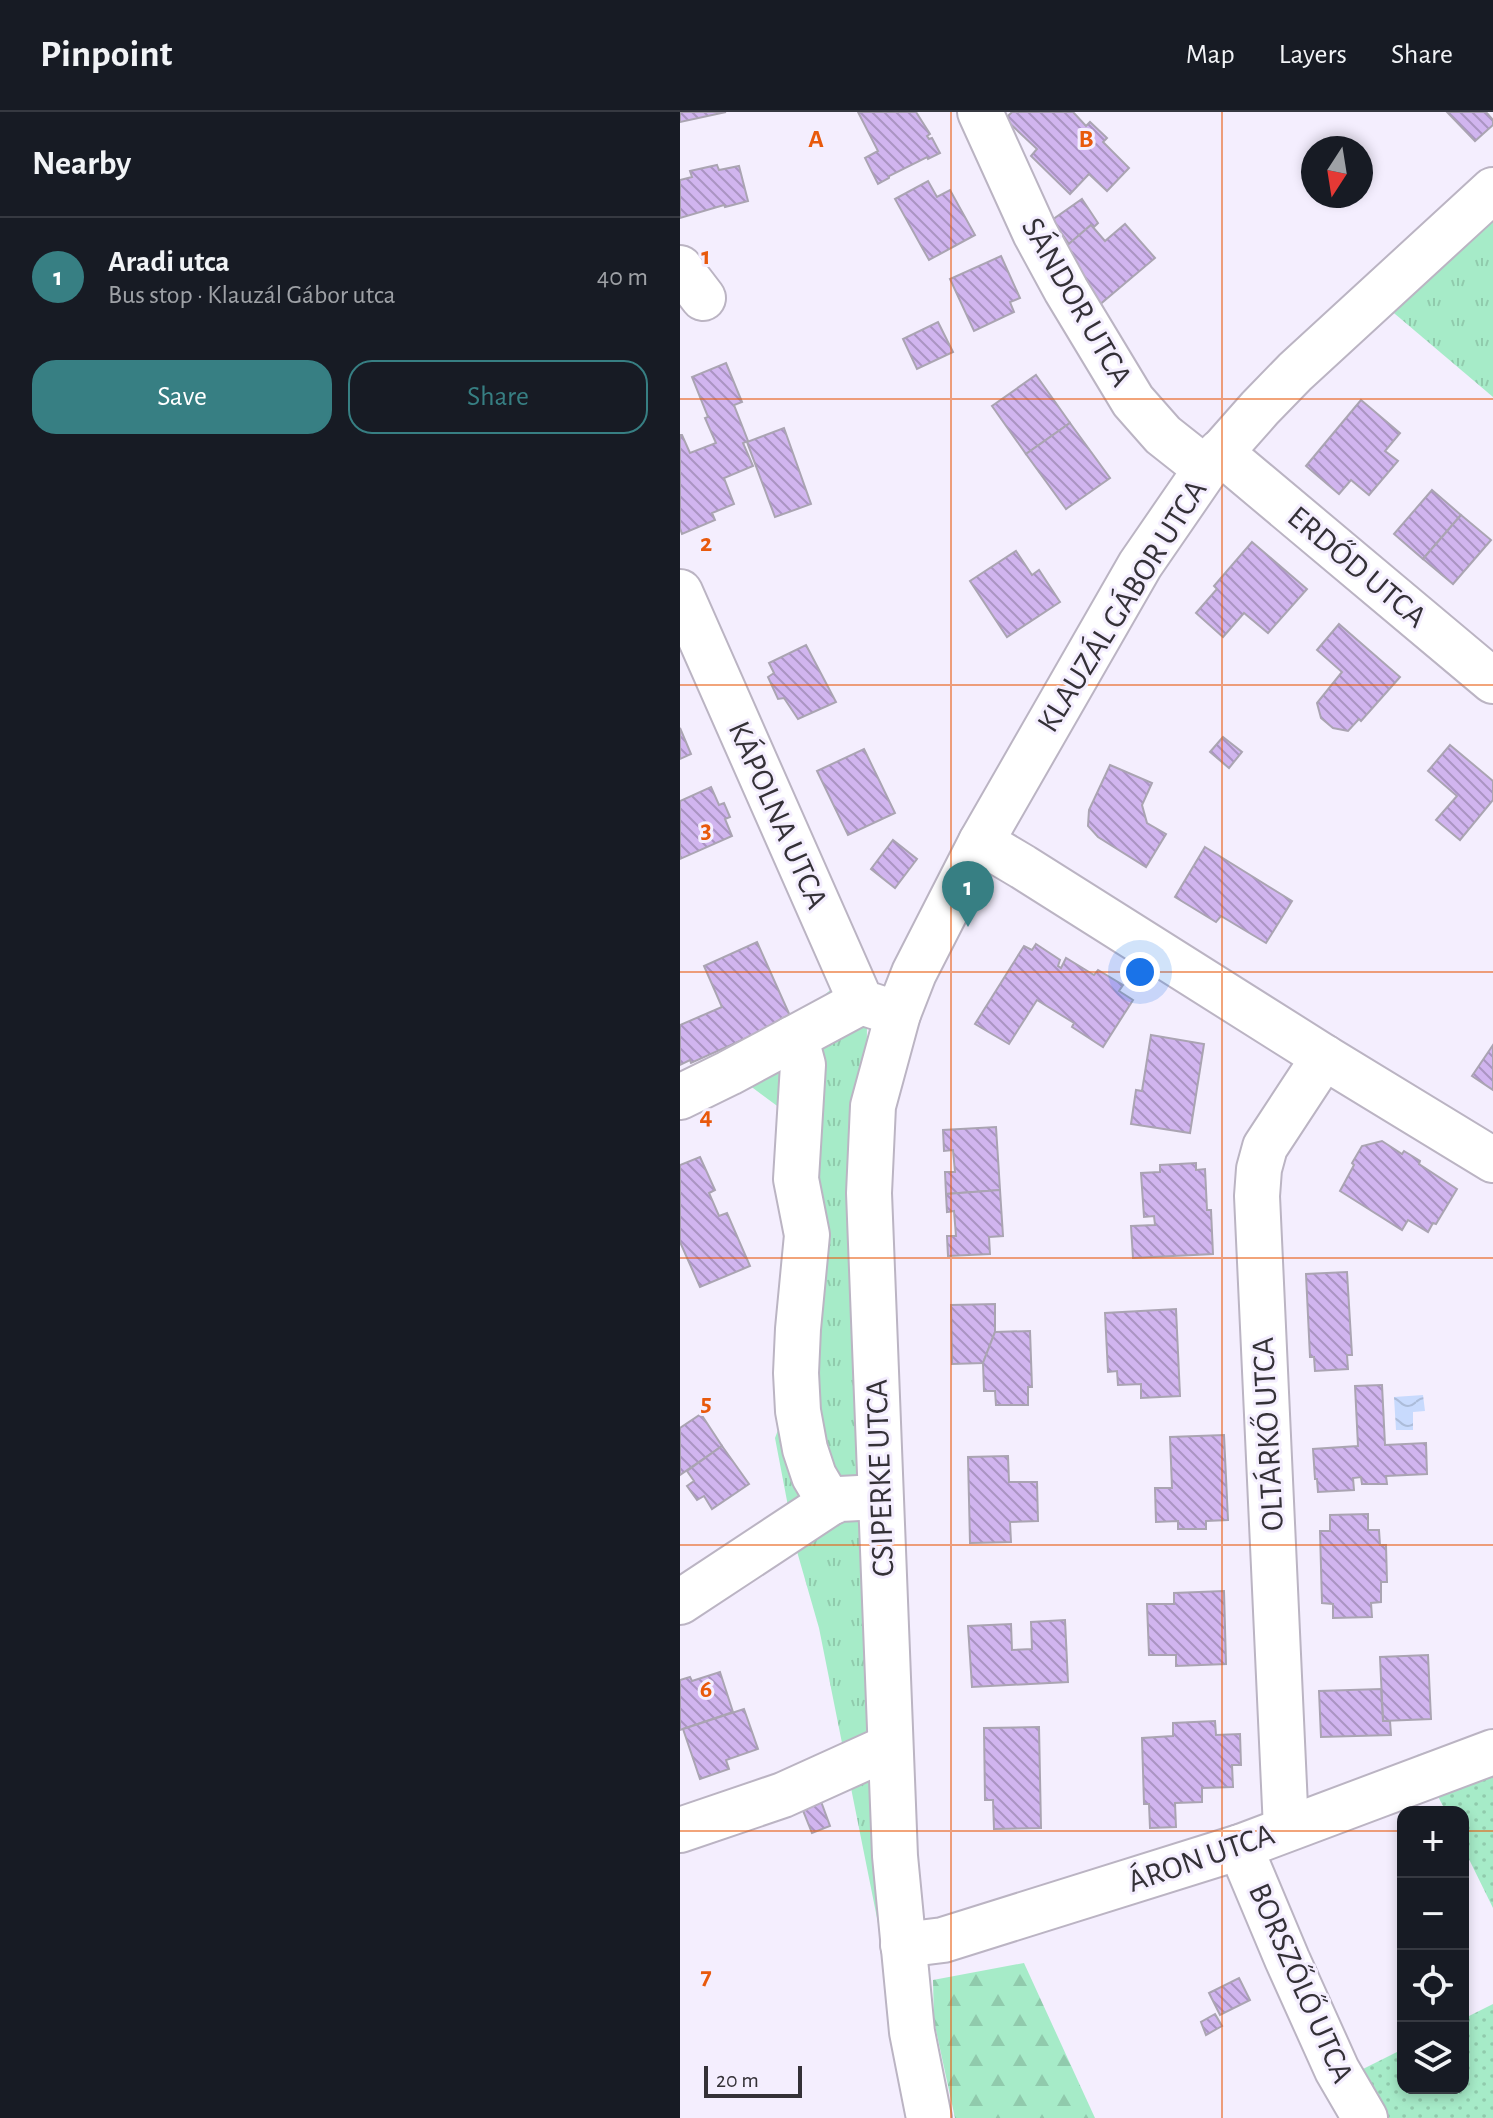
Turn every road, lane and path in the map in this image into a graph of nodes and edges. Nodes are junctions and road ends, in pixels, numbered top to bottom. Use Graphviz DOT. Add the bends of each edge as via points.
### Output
graph roads {
  1 [pos="980,112"];
  2 [pos="1493,190"];
  3 [pos="1213,461"];
  4 [pos="680,592"];
  5 [pos="1493,681"];
  6 [pos="981,842"];
  7 [pos="879,1008"];
  8 [pos="792,1039"];
  9 [pos="1324,1057"];
  10 [pos="680,1097"];
  11 [pos="1493,1160"];
  12 [pos="881,1498"];
  13 [pos="830,1503"];
  14 [pos="680,1602"];
  15 [pos="889,1747"];
  16 [pos="1493,1752"];
  17 [pos="1286,1829"];
  18 [pos="680,1830"];
  19 [pos="1240,1847"];
  20 [pos="903,1945"];
  21 [pos="929,2118"];
  22 [pos="1365,2118"];
  1 -- 3 [label="street, SÁNDOR UTCA" via="1035,233 1133,401 1163,435"];
  2 -- 3 [label="street, KLAUZÁL GÁBOR UTCA" via="1295,372"];
  3 -- 5 [label="street, ERDŐD UTCA"];
  3 -- 6 [label="street, KLAUZÁL GÁBOR UTCA" via="1140,565"];
  4 -- 7 [label="street, KÁPOLNA UTCA"];
  6 -- 7 [label="street, KLAUZÁL GÁBOR UTCA" via="914,973"];
  6 -- 9 [label="street"];
  7 -- 8 [label="street"];
  7 -- 12 [label="street, CSIPERKE UTCA" via="870,1145"];
  8 -- 10 [label="street"];
  8 -- 13 [label="street" via="803,1065 796,1179 807,1235 797,1344 798,1411 814,1476"];
  9 -- 11 [label="street"];
  9 -- 17 [label="street, OLTÁRKŐ UTCA" via="1265,1147 1257,1196"];
  12 -- 13 [label="street"];
  12 -- 15 [label="street, CSIPERKE UTCA"];
  13 -- 14 [label="street"];
  15 -- 18 [label="street" via="783,1795"];
  15 -- 20 [label="street, CSIPERKE UTCA"];
  16 -- 17 [label="street, ÁRON UTCA"];
  17 -- 19 [label="street, ÁRON UTCA"];
  19 -- 20 [label="street, ÁRON UTCA" via="943,1940"];
  19 -- 22 [label="street, BORSZŐLŐ UTCA" via="1337,2070"];
  20 -- 21 [label="street, CSIPERKE UTCA" via="912,2032"];
}
